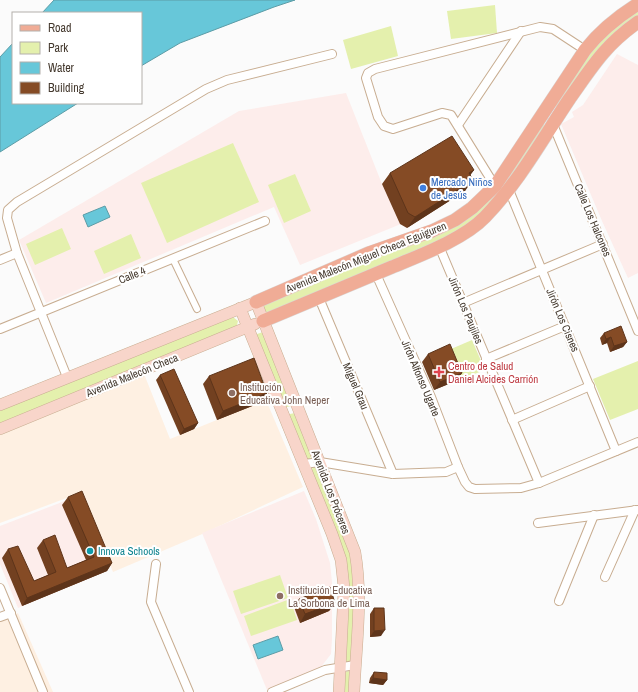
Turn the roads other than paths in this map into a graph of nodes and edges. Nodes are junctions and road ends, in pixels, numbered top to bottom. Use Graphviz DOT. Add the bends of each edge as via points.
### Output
graph roads {
  1 [pos="638,4"];
  2 [pos="638,22"];
  3 [pos="520,32"];
  4 [pos="585,50"];
  5 [pos="332,54"];
  6 [pos="544,109"];
  7 [pos="553,124"];
  8 [pos="458,125"];
  9 [pos="495,186"];
  10 [pos="509,190"];
  11 [pos="265,221"];
  12 [pos="603,244"];
  13 [pos="439,246"];
  14 [pos="17,253"];
  15 [pos="173,259"];
  16 [pos="0,260"];
  17 [pos="542,270"];
  18 [pos="376,274"];
  19 [pos="319,298"];
  20 [pos="256,302"];
  21 [pos="463,303"];
  22 [pos="240,308"];
  23 [pos="196,309"];
  24 [pos="42,312"];
  25 [pos="263,321"];
  26 [pos="565,326"];
  27 [pos="249,327"];
  28 [pos="0,329"];
  29 [pos="638,331"];
  30 [pos="486,358"];
  31 [pos="67,377"];
  32 [pos="590,386"];
  33 [pos="0,404"];
  34 [pos="298,407"];
  35 [pos="283,413"];
  36 [pos="512,420"];
  37 [pos="0,429"];
  38 [pos="638,442"];
  39 [pos="616,451"];
  40 [pos="320,462"];
  41 [pos="304,464"];
  42 [pos="458,467"];
  43 [pos="393,474"];
  44 [pos="539,483"];
  45 [pos="636,510"];
  46 [pos="594,515"];
  47 [pos="538,523"];
  48 [pos="156,564"];
  49 [pos="605,577"];
  50 [pos="0,588"];
  51 [pos="559,601"];
  52 [pos="10,613"];
  53 [pos="0,617"];
  54 [pos="355,665"];
  55 [pos="340,668"];
  56 [pos="43,692"];
  57 [pos="189,692"];
  58 [pos="272,692"];
  59 [pos="339,692"];
  60 [pos="354,692"];
  1 -- 4 [label="main road, Avenida Malecón Miguel Checa Eguiguren" via="618,17 595,37"];
  2 -- 7 [label="main road, Avenida Malecón Miguel Checa Eguiguren" via="616,39 600,56"];
  3 -- 4 [label="street" via="548,27"];
  3 -- 8 [label="street"];
  3 -- 8 [label="street" via="375,68 368,73 366,78 378,118 384,126 393,129 442,113 451,116"];
  4 -- 6 [label="main road, Avenida Malecón Miguel Checa Eguiguren"];
  5 -- 14 [label="street" via="227,80 206,89 16,202 8,210 7,218"];
  6 -- 7 [label="street, Calle Los Halcones"];
  6 -- 9 [label="main road, Avenida Malecón Miguel Checa Eguiguren"];
  7 -- 10 [label="main road, Avenida Malecón Miguel Checa Eguiguren"];
  7 -- 12 [label="street, Calle Los Halcones"];
  8 -- 9 [label="street"];
  9 -- 20 [label="main road, Avenida Malecón Miguel Checa Eguiguren" via="455,220 432,231 369,253"];
  10 -- 13 [label="main road, Avenida Malecón Miguel Checa Eguiguren" via="484,218 468,231"];
  10 -- 17 [label="street, Jirón Los Cisnes"];
  11 -- 15 [label="street, Calle 4"];
  12 -- 17 [label="street"];
  12 -- 29 [label="street, Calle Los Halcones"];
  13 -- 18 [label="main road, Avenida Malecón Miguel Checa Eguiguren"];
  13 -- 21 [label="street, Jirón Los Paujiles"];
  14 -- 16 [label="street"];
  14 -- 24 [label="street"];
  15 -- 23 [label="street"];
  15 -- 24 [label="street, Calle 4"];
  17 -- 21 [label="street"];
  17 -- 26 [label="street, Jirón Los Cisnes"];
  18 -- 19 [label="main road, Avenida Malecón Miguel Checa Eguiguren"];
  18 -- 42 [label="street, Jirón Alfonso Ugarte" via="431,397"];
  19 -- 25 [label="main road, Avenida Malecón Miguel Checa Eguiguren"];
  19 -- 43 [label="street, Miguel Grau"];
  20 -- 22 [label="main road, Avenida Malecón Checa"];
  20 -- 25 [label="main road, Avenida Los Próceres"];
  21 -- 30 [label="street, Jirón Los Paujiles"];
  22 -- 27 [label="main road, Avenida Los Próceres"];
  22 -- 31 [label="main road, Avenida Malecón Checa"];
  24 -- 28 [label="street, Calle 4"];
  24 -- 31 [label="street"];
  25 -- 27 [label="main road, Avenida Malecón Checa"];
  25 -- 34 [label="main road, Avenida Los Próceres"];
  26 -- 30 [label="street"];
  26 -- 32 [label="street, Jirón Los Cisnes"];
  27 -- 35 [label="main road, Avenida Los Próceres"];
  27 -- 37 [label="main road, Avenida Malecón Checa"];
  30 -- 36 [label="street, Jirón Los Paujiles"];
  31 -- 33 [label="main road, Avenida Malecón Checa"];
  32 -- 36 [label="street"];
  32 -- 39 [label="street, Jirón Los Cisnes"];
  34 -- 35 [label="main road"];
  34 -- 40 [label="main road, Avenida Los Próceres"];
  35 -- 41 [label="main road, Avenida Los Próceres"];
  36 -- 44 [label="street, Jirón Los Paujiles"];
  38 -- 39 [label="street"];
  39 -- 44 [label="street"];
  40 -- 41 [label="street"];
  40 -- 43 [label="street"];
  40 -- 54 [label="main road, Avenida Los Próceres" via="355,552 358,569"];
  41 -- 55 [label="main road, Avenida Los Próceres" via="341,560 344,588"];
  42 -- 43 [label="street" via="446,472"];
  42 -- 44 [label="street, Jirón Alfonso Ugarte" via="465,482 475,489 521,488"];
  45 -- 46 [label="street"];
  45 -- 49 [label="street"];
  46 -- 47 [label="street"];
  46 -- 51 [label="street"];
  48 -- 57 [label="street" via="151,602"];
  50 -- 52 [label="street"];
  52 -- 53 [label="street"];
  52 -- 56 [label="street"];
  54 -- 55 [label="street"];
  54 -- 60 [label="main road, Avenida Los Próceres"];
  55 -- 58 [label="street" via="325,670"];
  55 -- 59 [label="main road, Avenida Los Próceres"];
}
